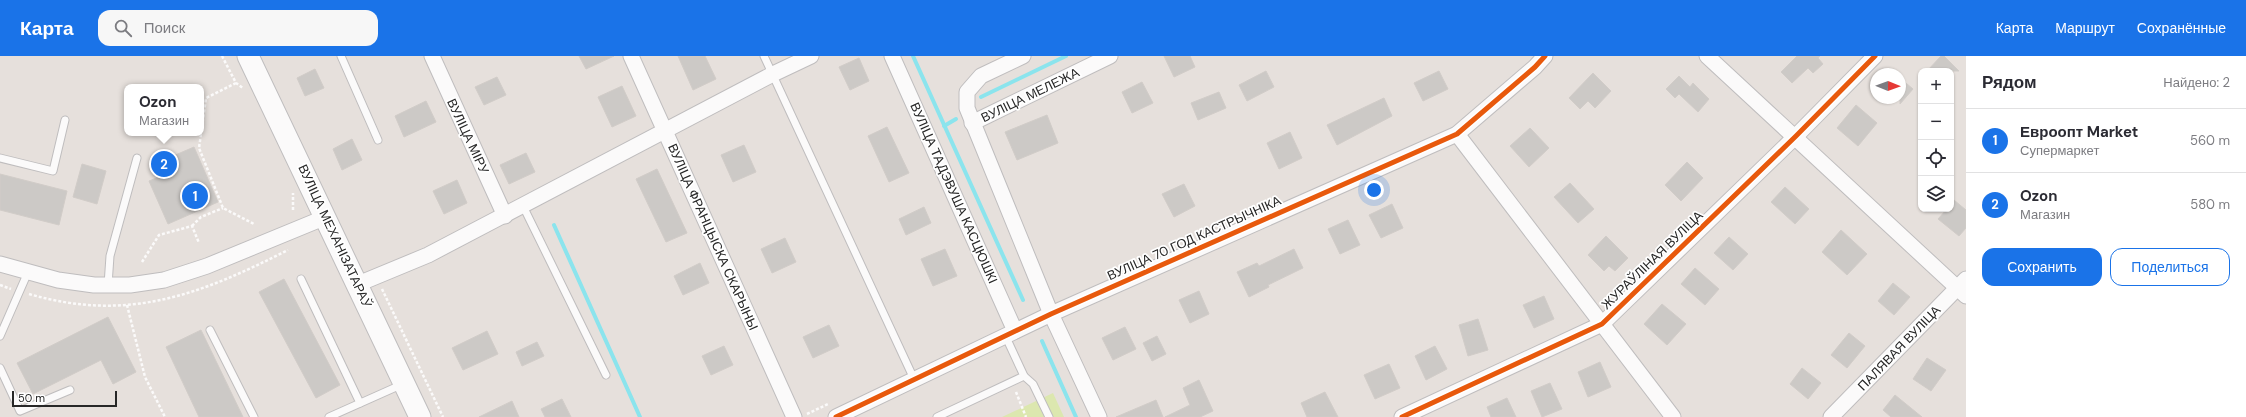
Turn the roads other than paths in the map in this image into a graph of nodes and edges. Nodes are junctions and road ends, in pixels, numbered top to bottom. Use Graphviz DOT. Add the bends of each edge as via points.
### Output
graph roads {
  1 [pos="248,56"];
  2 [pos="341,56"];
  3 [pos="432,56"];
  4 [pos="631,56"];
  5 [pos="764,56"];
  6 [pos="811,56"];
  7 [pos="892,56"];
  8 [pos="1023,56"];
  9 [pos="1110,56"];
  10 [pos="1545,56"];
  11 [pos="1707,56"];
  12 [pos="1874,56"];
  13 [pos="772,74"];
  14 [pos="65,120"];
  15 [pos="972,123"];
  16 [pos="665,131"];
  17 [pos="1457,134"];
  18 [pos="1796,136"];
  19 [pos="378,140"];
  20 [pos="0,158"];
  21 [pos="137,158"];
  22 [pos="523,206"];
  23 [pos="326,216"];
  24 [pos="505,216"];
  25 [pos="0,264"];
  26 [pos="28,272"];
  27 [pos="301,279"];
  28 [pos="366,280"];
  29 [pos="108,285"];
  30 [pos="1963,288"];
  31 [pos="1052,314"];
  32 [pos="1602,324"];
  33 [pos="210,330"];
  34 [pos="1010,333"];
  35 [pos="0,336"];
  36 [pos="0,368"];
  37 [pos="606,375"];
  38 [pos="1024,376"];
  39 [pos="914,379"];
  40 [pos="403,384"];
  41 [pos="70,390"];
  42 [pos="360,403"];
  43 [pos="254,417"];
  44 [pos="328,417"];
  45 [pos="420,417"];
  46 [pos="794,417"];
  47 [pos="836,417"];
  48 [pos="938,417"];
  49 [pos="1049,417"];
  50 [pos="1099,417"];
  51 [pos="1402,417"];
  52 [pos="1673,417"];
  53 [pos="1831,417"];
  1 -- 23 [label="street, ВУЛІЦА МЕХАНІЗАТАРАЎ"];
  2 -- 19 [label="lane"];
  3 -- 24 [label="street, ВУЛІЦА МІРУ"];
  4 -- 16 [label="street, ВУЛІЦА ФРАНЦЫСКА СКАРЫНЫ"];
  5 -- 13 [label="lane"];
  6 -- 13 [label="street"];
  7 -- 34 [label="street, ВУЛІЦА ТАДЭВУША КАСЦЮШКІ"];
  8 -- 15 [label="street" via="981,76 972,84 967,92 966,101"];
  9 -- 15 [label="street, ВУЛІЦА МЕЛЕЖА"];
  10 -- 17 [label="street, ВУЛІЦА 70 ГОД КАСТРЫЧНІКА"];
  11 -- 18 [label="street"];
  12 -- 18 [label="street, ЖУРАЎЛІНАЯ ВУЛІЦА"];
  13 -- 16 [label="street"];
  13 -- 39 [label="lane"];
  14 -- 20 [label="lane" via="53,171"];
  15 -- 31 [label="street"];
  16 -- 22 [label="street"];
  16 -- 46 [label="street, ВУЛІЦА ФРАНЦЫСКА СКАРЫНЫ"];
  17 -- 31 [label="street, ВУЛІЦА 70 ГОД КАСТРЫЧНІКА"];
  17 -- 32 [label="street"];
  18 -- 30 [label="street"];
  18 -- 32 [label="street, ЖУРАЎЛІНАЯ ВУЛІЦА"];
  21 -- 29 [label="lane" via="110,256"];
  22 -- 24 [label="street"];
  22 -- 37 [label="lane"];
  23 -- 28 [label="street, ВУЛІЦА МЕХАНІЗАТАРАЎ"];
  23 -- 29 [label="street" via="207,266 164,280"];
  24 -- 28 [label="street" via="428,255"];
  25 -- 26 [label="street"];
  26 -- 29 [label="street" via="58,280"];
  26 -- 35 [label="lane"];
  27 -- 42 [label="lane"];
  28 -- 40 [label="street, ВУЛІЦА МЕХАНІЗАТАРАЎ"];
  30 -- 53 [label="street, ПАЛЯВАЯ ВУЛІЦА"];
  31 -- 34 [label="street, ВУЛІЦА 70 ГОД КАСТРЫЧНІКА"];
  31 -- 50 [label="street"];
  32 -- 51 [label="street, ЖУРАЎЛІНАЯ ВУЛІЦА"];
  32 -- 52 [label="street"];
  33 -- 43 [label="lane"];
  34 -- 38 [label="lane"];
  34 -- 39 [label="street, ВУЛІЦА 70 ГОД КАСТРЫЧНІКА"];
  36 -- 41 [label="lane" via="20,411"];
  38 -- 48 [label="lane"];
  38 -- 49 [label="lane" via="1033,384"];
  39 -- 47 [label="street, ВУЛІЦА 70 ГОД КАСТРЫЧНІКА"];
  40 -- 42 [label="lane"];
  40 -- 45 [label="street, ВУЛІЦА МЕХАНІЗАТАРАЎ"];
  42 -- 44 [label="lane"];
}
